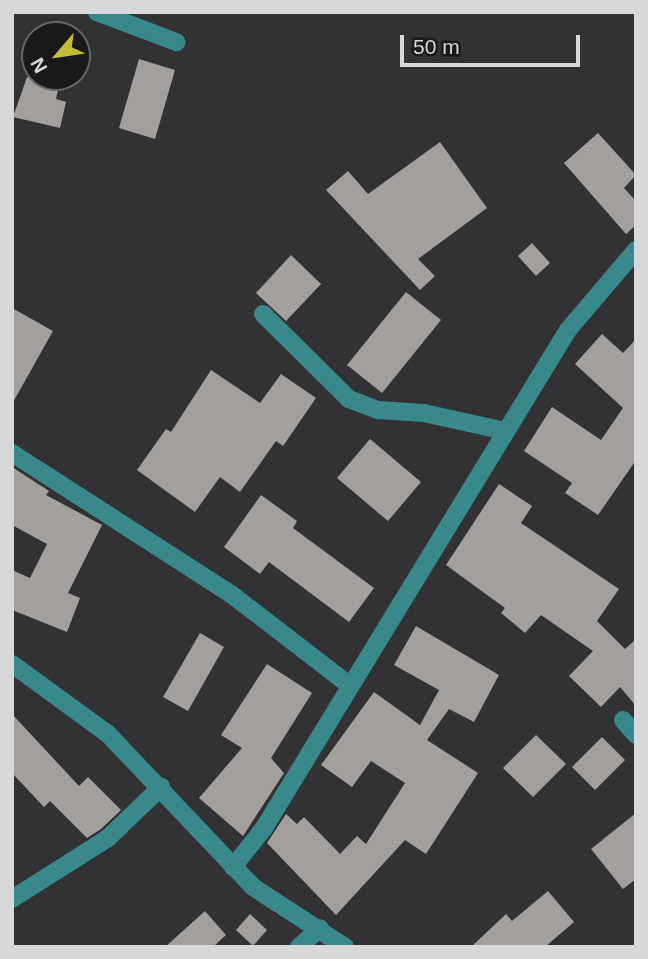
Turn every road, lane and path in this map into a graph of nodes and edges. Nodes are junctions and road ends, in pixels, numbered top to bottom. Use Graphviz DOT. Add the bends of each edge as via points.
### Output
graph roads {
  1 [pos="97,12"];
  2 [pos="176,42"];
  3 [pos="636,250"];
  4 [pos="263,314"];
  5 [pos="505,431"];
  6 [pos="12,453"];
  7 [pos="12,664"];
  8 [pos="348,684"];
  9 [pos="623,720"];
  10 [pos="636,734"];
  11 [pos="161,787"];
  12 [pos="233,867"];
  13 [pos="12,899"];
  14 [pos="320,928"];
  15 [pos="299,947"];
  16 [pos="345,947"];
  1 -- 2 [label="street"];
  3 -- 5 [label="street" via="568,330"];
  4 -- 5 [label="street" via="349,399 378,410 424,414"];
  5 -- 8 [label="street"];
  6 -- 8 [label="street" via="231,594"];
  7 -- 11 [label="street" via="108,733"];
  8 -- 12 [label="street" via="264,828"];
  9 -- 10 [label="street"];
  11 -- 12 [label="street"];
  11 -- 13 [label="street" via="108,838"];
  12 -- 14 [label="street" via="286,911"];
  14 -- 15 [label="street"];
  14 -- 16 [label="street"];
}
